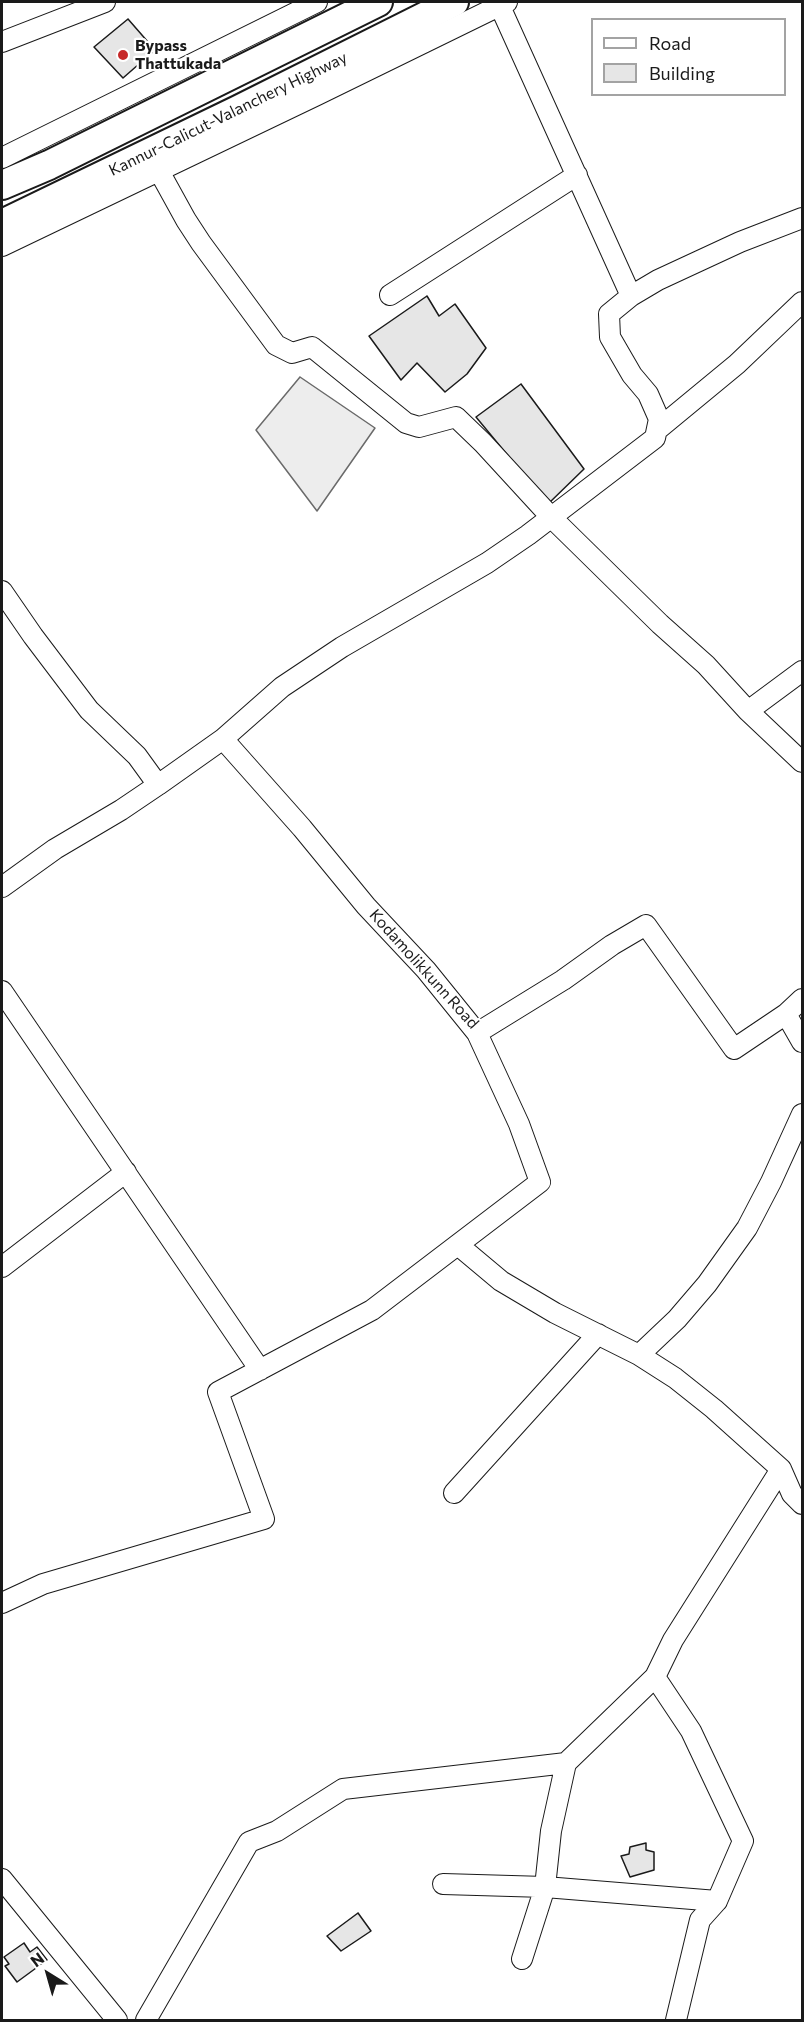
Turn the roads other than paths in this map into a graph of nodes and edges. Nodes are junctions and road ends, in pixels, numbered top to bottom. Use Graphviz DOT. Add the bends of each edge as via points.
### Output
graph roads {
  1 [pos="105,2"];
  2 [pos="317,2"];
  3 [pos="378,2"];
  4 [pos="454,2"];
  5 [pos="505,7"];
  6 [pos="2,42"];
  7 [pos="2,158"];
  8 [pos="159,171"];
  9 [pos="577,175"];
  10 [pos="2,185"];
  11 [pos="802,219"];
  12 [pos="2,224"];
  13 [pos="2,246"];
  14 [pos="390,295"];
  15 [pos="631,296"];
  16 [pos="802,302"];
  17 [pos="657,430"];
  18 [pos="551,517"];
  19 [pos="2,591"];
  20 [pos="802,671"];
  21 [pos="748,711"];
  22 [pos="223,740"];
  23 [pos="802,762"];
  24 [pos="158,785"];
  25 [pos="2,887"];
  26 [pos="2,991"];
  27 [pos="802,999"];
  28 [pos="786,1014"];
  29 [pos="477,1033"];
  30 [pos="802,1042"];
  31 [pos="802,1114"];
  32 [pos="126,1172"];
  33 [pos="458,1245"];
  34 [pos="2,1267"];
  35 [pos="598,1334"];
  36 [pos="639,1355"];
  37 [pos="260,1370"];
  38 [pos="781,1469"];
  39 [pos="454,1493"];
  40 [pos="802,1504"];
  41 [pos="2,1603"];
  42 [pos="654,1677"];
  43 [pos="566,1763"];
  44 [pos="2,1879"];
  45 [pos="443,1884"];
  46 [pos="545,1887"];
  47 [pos="717,1901"];
  48 [pos="522,1959"];
  49 [pos="117,2020"];
  50 [pos="146,2020"];
  51 [pos="676,2020"];
  1 -- 6 [label="street"];
  2 -- 7 [label="street"];
  3 -- 10 [label="highway, Kannur-Calicut-Valanchery Highway"];
  4 -- 12 [label="highway, Kannur-Calicut-Valanchery Highway"];
  5 -- 8 [label="street"];
  5 -- 9 [label="street"];
  8 -- 13 [label="street"];
  8 -- 18 [label="street" via="201,243 276,345 292,353 312,347 406,423 419,427 456,417"];
  9 -- 14 [label="street"];
  9 -- 15 [label="street"];
  11 -- 15 [label="street" via="740,243"];
  15 -- 17 [label="street" via="609,314 610,337 648,394 659,418"];
  16 -- 17 [label="street" via="737,364"];
  17 -- 18 [label="street" via="647,445"];
  18 -- 21 [label="street" via="706,664"];
  18 -- 22 [label="street" via="487,563 342,647 282,687"];
  19 -- 24 [label="street" via="89,710 137,756"];
  20 -- 21 [label="street"];
  21 -- 23 [label="street"];
  22 -- 24 [label="street"];
  22 -- 29 [label="street, Kodamolikkunn Road"];
  24 -- 25 [label="street"];
  26 -- 32 [label="street"];
  27 -- 28 [label="street"];
  28 -- 29 [label="street, Kodamolikkunn Road" via="734,1049 646,925"];
  28 -- 30 [label="street"];
  29 -- 33 [label="street" via="519,1124 540,1182"];
  31 -- 36 [label="street" via="747,1228 707,1284"];
  32 -- 34 [label="street"];
  32 -- 37 [label="street"];
  33 -- 35 [label="street" via="501,1281"];
  33 -- 37 [label="street" via="372,1310"];
  35 -- 36 [label="street"];
  35 -- 39 [label="street"];
  36 -- 38 [label="street" via="714,1409"];
  37 -- 41 [label="street" via="218,1392 264,1519 43,1584"];
  38 -- 40 [label="street" via="792,1494"];
  38 -- 42 [label="street" via="673,1640"];
  42 -- 43 [label="street"];
  42 -- 47 [label="street" via="691,1731 743,1841"];
  43 -- 46 [label="street" via="551,1832"];
  43 -- 50 [label="street" via="343,1789 277,1831 249,1842"];
  44 -- 49 [label="street"];
  45 -- 46 [label="street"];
  46 -- 47 [label="street"];
  46 -- 48 [label="street"];
  47 -- 51 [label="street" via="700,1920"];
}
